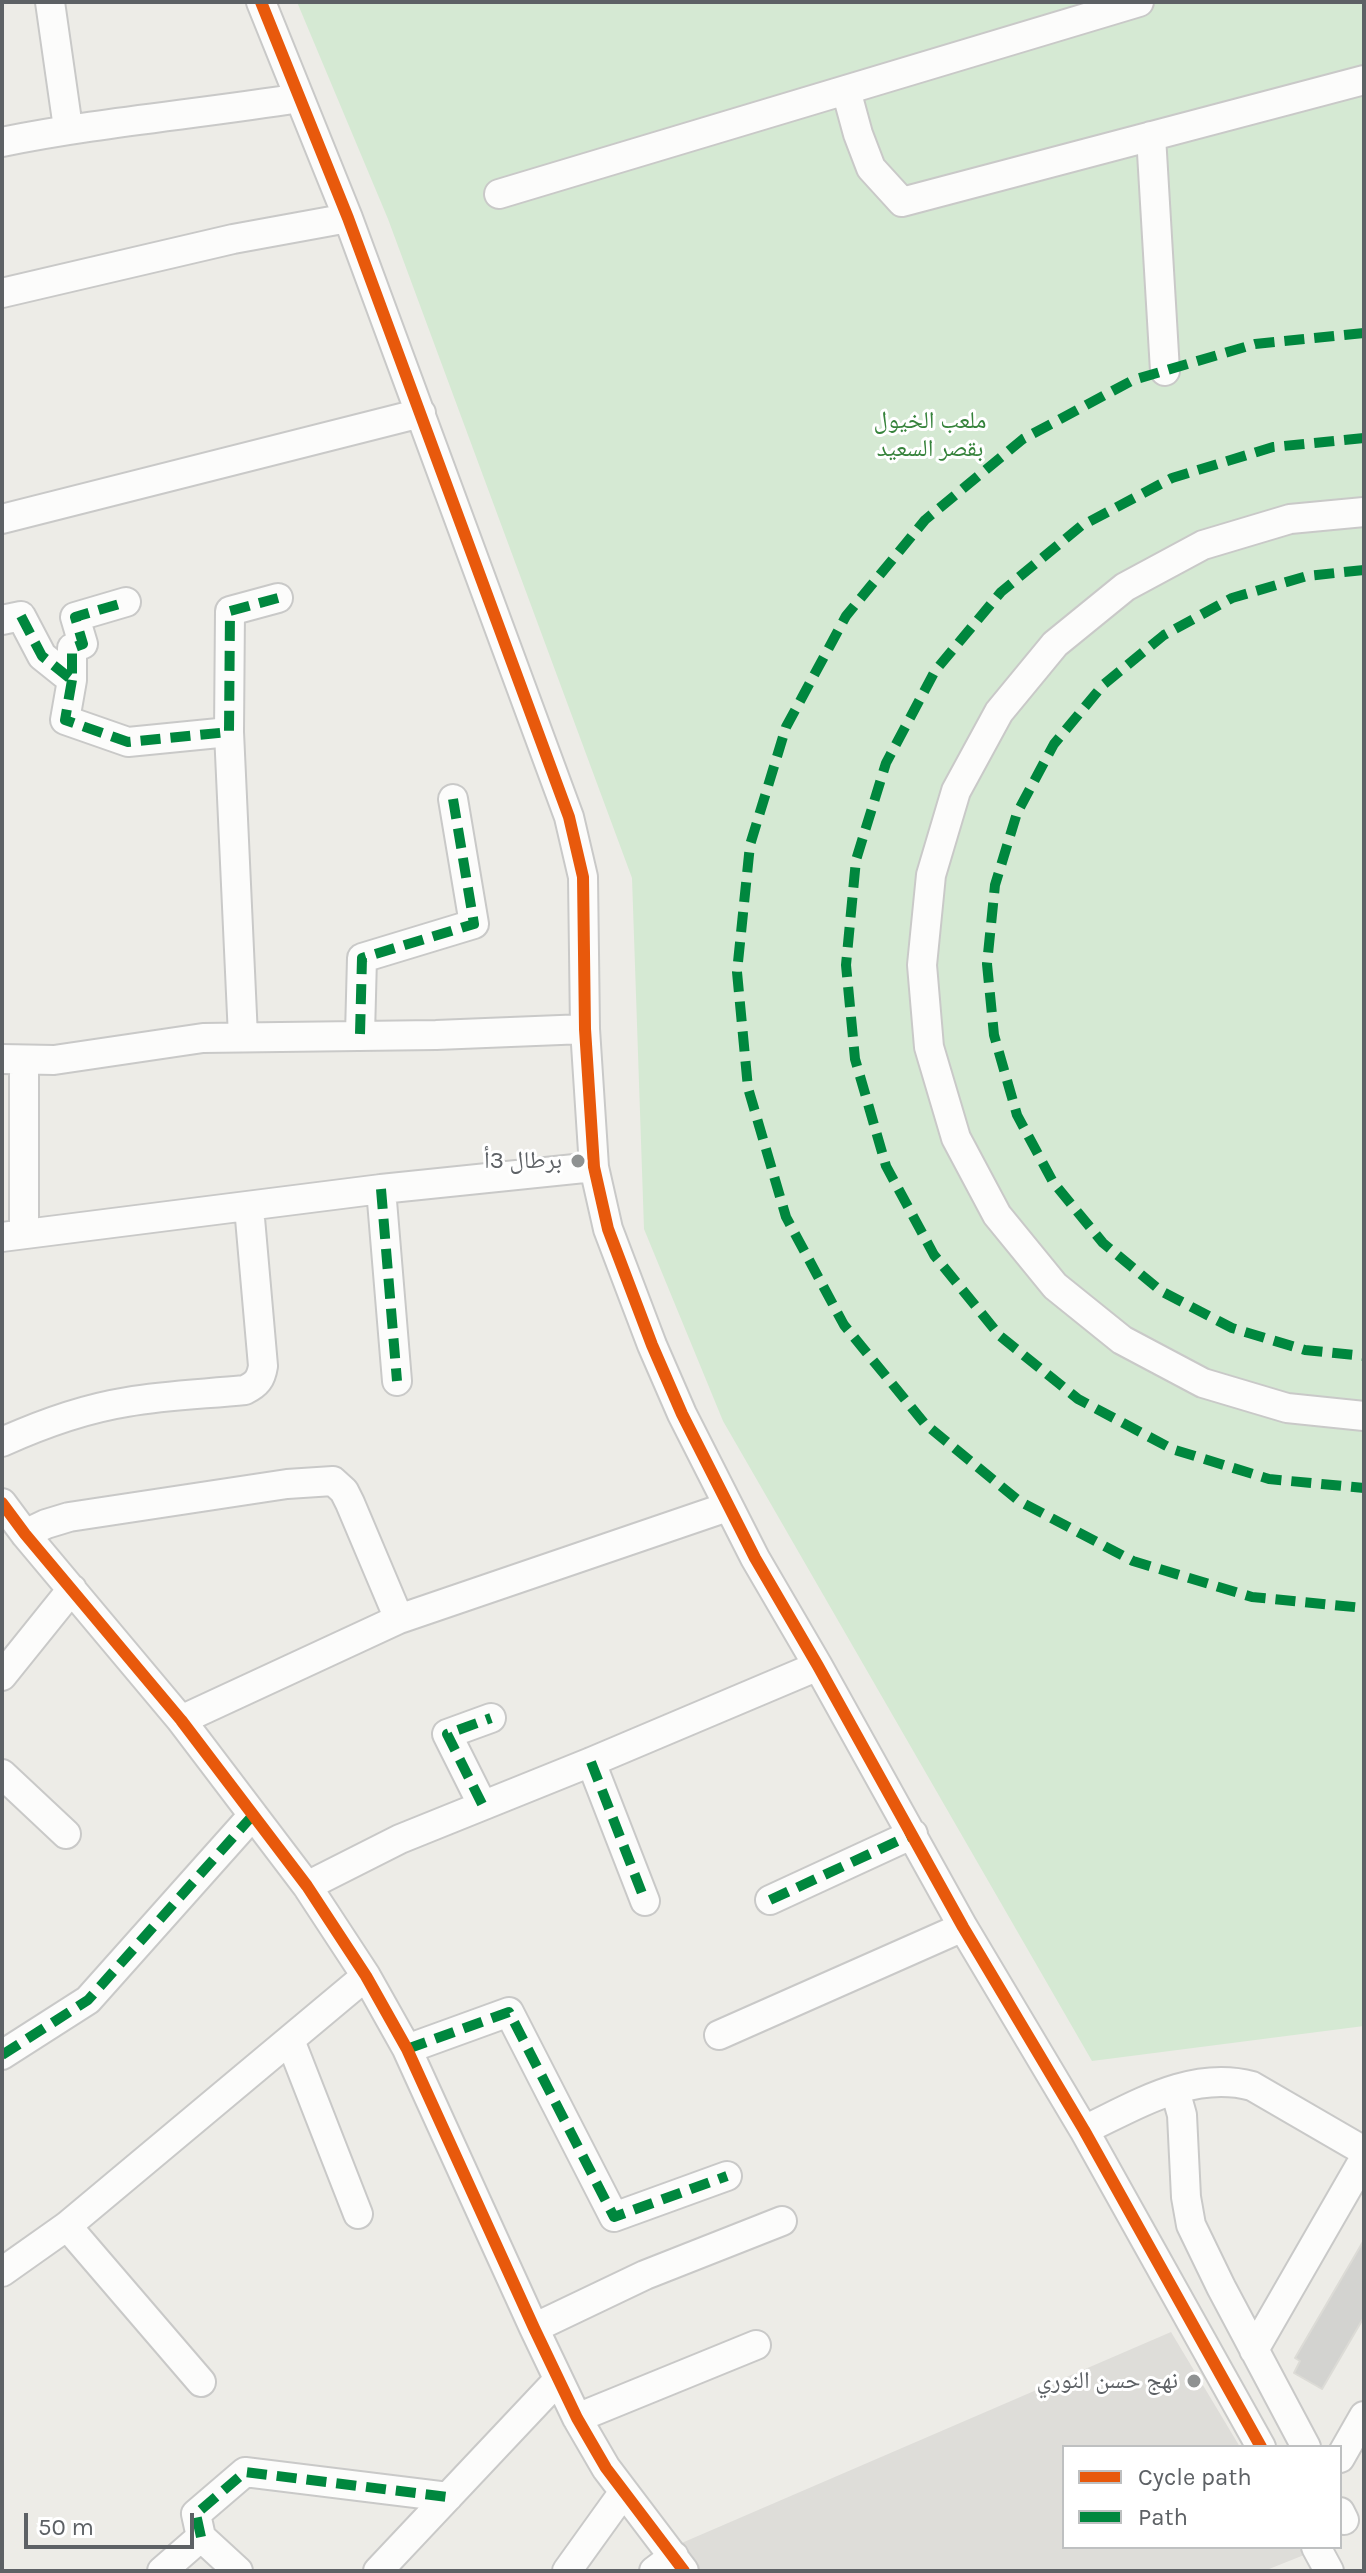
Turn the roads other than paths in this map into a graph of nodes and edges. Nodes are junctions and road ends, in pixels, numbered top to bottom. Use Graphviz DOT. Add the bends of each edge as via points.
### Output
graph roads {
  1 [pos="50,2"];
  2 [pos="261,2"];
  3 [pos="1139,2"];
  4 [pos="1364,80"];
  5 [pos="846,90"];
  6 [pos="299,98"];
  7 [pos="68,128"];
  8 [pos="1151,136"];
  9 [pos="2,142"];
  10 [pos="499,194"];
  11 [pos="348,218"];
  12 [pos="2,293"];
  13 [pos="1165,371"];
  14 [pos="421,413"];
  15 [pos="1364,512"];
  16 [pos="2,519"];
  17 [pos="278,598"];
  18 [pos="126,602"];
  19 [pos="12,618"];
  20 [pos="72,680"];
  21 [pos="229,732"];
  22 [pos="453,799"];
  23 [pos="585,1029"];
  24 [pos="360,1034"];
  25 [pos="243,1037"];
  26 [pos="13,1060"];
  27 [pos="594,1167"];
  28 [pos="381,1189"];
  29 [pos="249,1207"];
  30 [pos="13,1235"];
  31 [pos="397,1381"];
  32 [pos="1364,1416"];
  33 [pos="2,1442"];
  34 [pos="2,1503"];
  35 [pos="727,1507"];
  36 [pos="25,1534"];
  37 [pos="72,1589"];
  38 [pos="399,1619"];
  39 [pos="818,1666"];
  40 [pos="2,1676"];
  41 [pos="491,1718"];
  42 [pos="181,1720"];
  43 [pos="591,1762"];
  44 [pos="2,1774"];
  45 [pos="482,1804"];
  46 [pos="253,1815"];
  47 [pos="66,1834"];
  48 [pos="913,1834"];
  49 [pos="307,1886"];
  50 [pos="770,1900"];
  51 [pos="645,1901"];
  52 [pos="963,1927"];
  53 [pos="366,1976"];
  54 [pos="719,2035"];
  55 [pos="290,2040"];
  56 [pos="407,2049"];
  57 [pos="2,2055"];
  58 [pos="1175,2090"];
  59 [pos="1084,2130"];
  60 [pos="1364,2151"];
  61 [pos="1364,2159"];
  62 [pos="727,2176"];
  63 [pos="358,2214"];
  64 [pos="782,2221"];
  65 [pos="67,2226"];
  66 [pos="2,2272"];
  67 [pos="534,2328"];
  68 [pos="756,2345"];
  69 [pos="1254,2350"];
  70 [pos="558,2380"];
  71 [pos="201,2382"];
  72 [pos="1364,2416"];
  73 [pos="577,2418"];
  74 [pos="1260,2445"];
  75 [pos="1305,2445"];
  76 [pos="1342,2454"];
  77 [pos="623,2493"];
  78 [pos="448,2497"];
  79 [pos="201,2537"];
  80 [pos="1317,2549"];
  81 [pos="671,2566"];
  82 [pos="162,2571"];
  83 [pos="238,2571"];
  84 [pos="378,2571"];
  85 [pos="567,2571"];
  86 [pos="1329,2571"];
  1 -- 7 [label="street"];
  2 -- 6 [label="street"];
  3 -- 5 [label="street"];
  4 -- 8 [label="street"];
  5 -- 8 [label="street" via="871,168 902,202"];
  5 -- 10 [label="street"];
  6 -- 7 [label="street"];
  6 -- 11 [label="street"];
  7 -- 9 [label="street"];
  8 -- 13 [label="street"];
  11 -- 12 [label="street"];
  11 -- 14 [label="street"];
  14 -- 16 [label="street"];
  14 -- 23 [label="street" via="578,850"];
  15 -- 32 [label="street" via="1290,519 1203,545 1125,587 1055,644 999,712 956,791 931,875 922,965 929,1047 956,1138 997,1215 1055,1286 1122,1340 1203,1383 1287,1408"];
  17 -- 21 [label="street" via="230,611"];
  18 -- 20 [label="street" via="75,617 83,644 72,648"];
  19 -- 20 [label="street" via="42,656"];
  20 -- 21 [label="street" via="65,720 128,742"];
  21 -- 25 [label="street"];
  22 -- 24 [label="street" via="474,924 362,958"];
  23 -- 24 [label="street"];
  23 -- 27 [label="street"];
  24 -- 25 [label="street"];
  25 -- 26 [label="street" via="175,1041 54,1060"];
  26 -- 30 [label="street"];
  27 -- 28 [label="street"];
  27 -- 35 [label="street" via="618,1260"];
  28 -- 29 [label="street"];
  28 -- 31 [label="street"];
  29 -- 30 [label="street"];
  29 -- 33 [label="street" via="263,1366 255,1385 82,1412"];
  34 -- 36 [label="street"];
  35 -- 38 [label="street"];
  35 -- 39 [label="street"];
  36 -- 37 [label="street"];
  36 -- 38 [label="street" via="69,1517 333,1481 350,1503"];
  37 -- 40 [label="street"];
  37 -- 42 [label="street"];
  38 -- 42 [label="street"];
  39 -- 43 [label="street"];
  39 -- 48 [label="street"];
  41 -- 45 [label="street" via="447,1734"];
  42 -- 46 [label="street"];
  43 -- 45 [label="street"];
  43 -- 51 [label="street"];
  44 -- 47 [label="street"];
  45 -- 49 [label="street"];
  46 -- 49 [label="street"];
  46 -- 57 [label="street" via="88,2000"];
  48 -- 50 [label="street"];
  48 -- 52 [label="street"];
  49 -- 53 [label="street"];
  52 -- 54 [label="street"];
  52 -- 59 [label="street"];
  53 -- 55 [label="street"];
  53 -- 56 [label="street"];
  55 -- 63 [label="street"];
  55 -- 65 [label="street"];
  56 -- 62 [label="street" via="509,2012 614,2217"];
  56 -- 67 [label="street"];
  58 -- 59 [label="street"];
  58 -- 60 [label="street" via="1212,2081 1252,2086"];
  58 -- 69 [label="street" via="1182,2115 1191,2225"];
  59 -- 74 [label="street"];
  61 -- 69 [label="street"];
  64 -- 67 [label="street" via="645,2275"];
  65 -- 66 [label="street"];
  65 -- 71 [label="street"];
  67 -- 70 [label="street"];
  68 -- 73 [label="street"];
  69 -- 75 [label="street"];
  70 -- 73 [label="street"];
  70 -- 78 [label="street"];
  72 -- 76 [label="street"];
  73 -- 77 [label="street"];
  77 -- 81 [label="street"];
  77 -- 85 [label="street"];
  78 -- 79 [label="street" via="245,2472 196,2514"];
  78 -- 84 [label="street"];
  79 -- 82 [label="street"];
  79 -- 83 [label="street"];
  80 -- 86 [label="street"];
}
